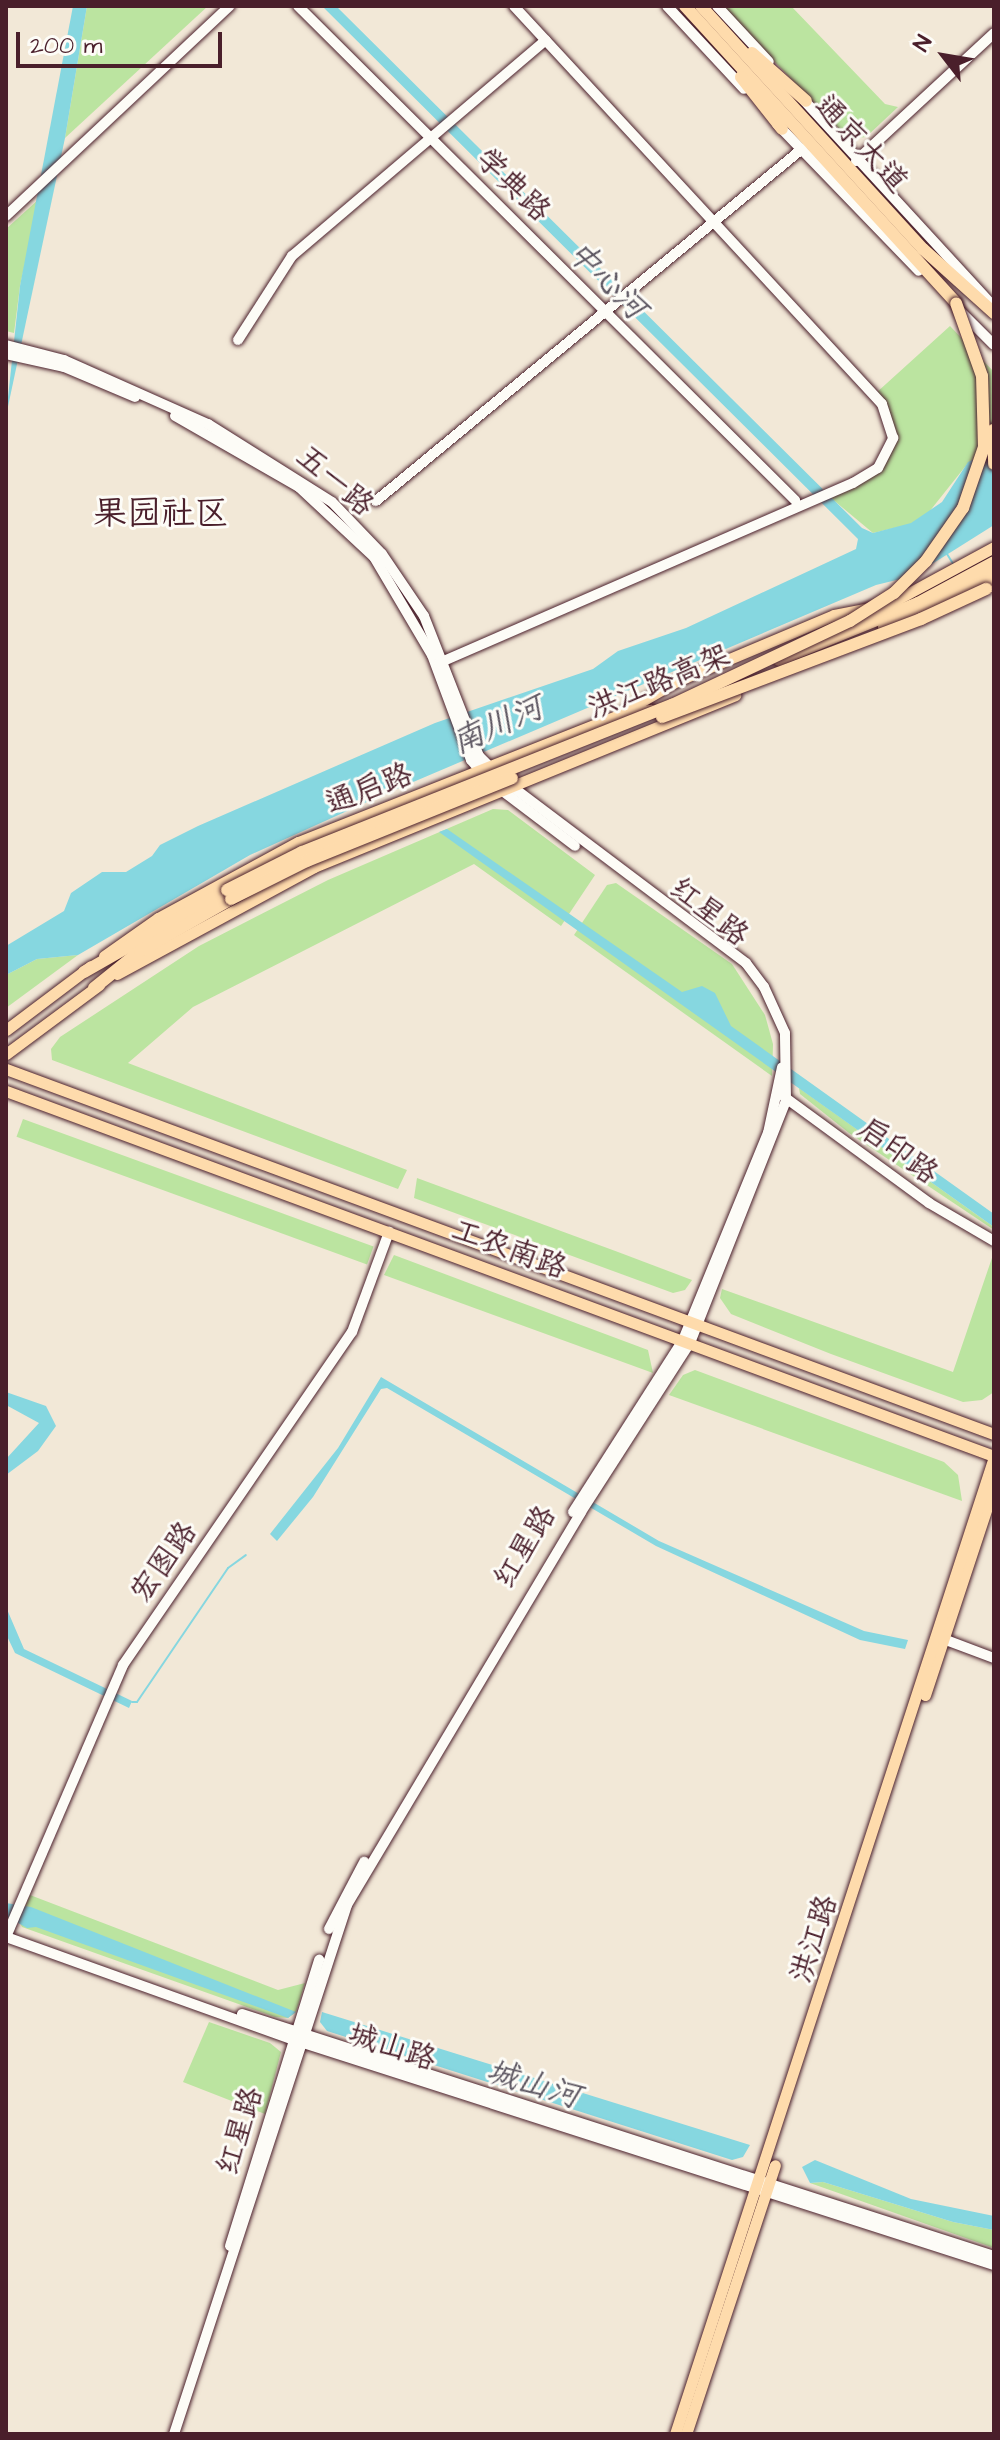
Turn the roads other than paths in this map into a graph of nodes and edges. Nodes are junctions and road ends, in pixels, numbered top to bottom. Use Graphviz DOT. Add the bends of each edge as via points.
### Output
graph roads {
  1 [pos="230,6"];
  2 [pos="298,6"];
  3 [pos="514,6"];
  4 [pos="667,6"];
  5 [pos="684,6"];
  6 [pos="703,6"];
  7 [pos="717,6"];
  8 [pos="994,33"];
  9 [pos="546,40"];
  10 [pos="806,101"];
  11 [pos="789,112"];
  12 [pos="782,129"];
  13 [pos="430,136"];
  14 [pos="802,149"];
  15 [pos="856,161"];
  16 [pos="6,216"];
  17 [pos="715,223"];
  18 [pos="956,303"];
  19 [pos="609,312"];
  20 [pos="993,312"];
  21 [pos="238,340"];
  22 [pos="994,345"];
  23 [pos="7,349"];
  24 [pos="994,464"];
  25 [pos="795,500"];
  26 [pos="376,501"];
  27 [pos="994,547"];
  28 [pos="994,562"];
  29 [pos="994,571"];
  30 [pos="994,578"];
  31 [pos="994,585"];
  32 [pos="906,598"];
  33 [pos="844,644"];
  34 [pos="440,663"];
  35 [pos="672,705"];
  36 [pos="621,714"];
  37 [pos="485,769"];
  38 [pos="506,789"];
  39 [pos="229,894"];
  40 [pos="84,972"];
  41 [pos="94,988"];
  42 [pos="6,1030"];
  43 [pos="6,1054"];
  44 [pos="6,1069"];
  45 [pos="784,1090"];
  46 [pos="6,1091"];
  47 [pos="389,1232"];
  48 [pos="994,1241"];
  49 [pos="693,1323"];
  50 [pos="686,1341"];
  51 [pos="994,1434"];
  52 [pos="994,1457"];
  53 [pos="994,1486"];
  54 [pos="940,1638"];
  55 [pos="994,1658"];
  56 [pos="6,1934"];
  57 [pos="298,2038"];
  58 [pos="764,2185"];
  59 [pos="994,2256"];
  60 [pos="994,2265"];
  61 [pos="167,2434"];
  62 [pos="174,2434"];
  63 [pos="675,2434"];
  64 [pos="686,2434"];
  1 -- 16 [label="main road"];
  2 -- 13 [label="main road, 学典路"];
  3 -- 9 [label="main road"];
  4 -- 12 [label="main road, 通京大道"];
  5 -- 11 [label="highway, 通京大道"];
  5 -- 12 [label="highway"];
  6 -- 10 [label="highway"];
  6 -- 11 [label="highway, 通京大道"];
  7 -- 10 [label="main road, 通京大道"];
  8 -- 15 [label="main road"];
  9 -- 13 [label="main road"];
  9 -- 17 [label="main road"];
  10 -- 15 [label="main road, 通京大道"];
  11 -- 18 [label="highway, 通京大道"];
  11 -- 20 [label="highway, 通京大道" via="946,274"];
  12 -- 14 [label="main road, 通京大道"];
  13 -- 19 [label="main road, 学典路"];
  13 -- 21 [label="main road" via="292,256"];
  14 -- 17 [label="main road"];
  14 -- 22 [label="main road, 通京大道"];
  15 -- 20 [label="main road, 通京大道"];
  17 -- 19 [label="main road"];
  17 -- 34 [label="main road" via="882,404 892,426 887,457 853,483"];
  18 -- 24 [label="highway, bridge" via="978,343 987,375"];
  18 -- 35 [label="highway, bridge" via="982,376 987,421 978,472 945,537 902,585 850,621"];
  19 -- 25 [label="main road, 学典路"];
  19 -- 26 [label="main road"];
  23 -- 34 [label="main road, 五一路" via="164,410 299,487 374,557"];
  27 -- 32 [label="main road, 通启路"];
  28 -- 35 [label="highway, 洪江路高架, bridge" via="918,603"];
  29 -- 33 [label="highway, 洪江路高架, bridge" via="942,601"];
  30 -- 38 [label="main road, 通启路" via="930,611"];
  31 -- 33 [label="highway, bridge" via="921,619"];
  32 -- 36 [label="main road, 通启路" via="649,711"];
  32 -- 36 [label="main road" via="834,615 656,690"];
  33 -- 39 [label="highway, 洪江路高架, bridge"];
  34 -- 37 [label="main road, 五一路" via="475,758"];
  35 -- 39 [label="highway, 洪江路高架, bridge" via="302,852"];
  36 -- 37 [label="main road, 通启路"];
  37 -- 38 [label="main road, 五一路"];
  37 -- 40 [label="main road, 通启路" via="298,842 158,918"];
  38 -- 41 [label="main road, 通启路" via="274,887"];
  38 -- 45 [label="main road, 红星路" via="723,949 773,1015 786,1059"];
  39 -- 40 [label="highway, 洪江路高架"];
  39 -- 41 [label="highway, 洪江路高架" via="140,951"];
  40 -- 42 [label="main road, 通启路"];
  41 -- 43 [label="main road, 通启路"];
  44 -- 49 [label="main road, 工农南路"];
  45 -- 48 [label="main road, 启印路" via="929,1203"];
  45 -- 49 [label="main road, 红星路"];
  46 -- 47 [label="main road, 工农南路"];
  47 -- 50 [label="main road, 工农南路"];
  47 -- 56 [label="main road, 宏图路" via="352,1332 111,1689"];
  49 -- 50 [label="main road, 红星路"];
  49 -- 51 [label="main road, 工农南路"];
  50 -- 52 [label="main road, 工农南路"];
  50 -- 57 [label="main road, 红星路" via="588,1495 347,1905"];
  52 -- 54 [label="main road, 洪江路"];
  53 -- 54 [label="main road, 洪江路"];
  54 -- 55 [label="main road"];
  54 -- 58 [label="main road, 洪江路"];
  56 -- 57 [label="main road, 城山路"];
  57 -- 58 [label="main road, 城山路"];
  57 -- 61 [label="main road, 红星路"];
  57 -- 62 [label="main road, 红星路"];
  58 -- 59 [label="main road, 城山路"];
  58 -- 60 [label="main road, 城山路"];
  58 -- 63 [label="main road, 洪江路"];
  58 -- 64 [label="main road, 洪江路"];
}
